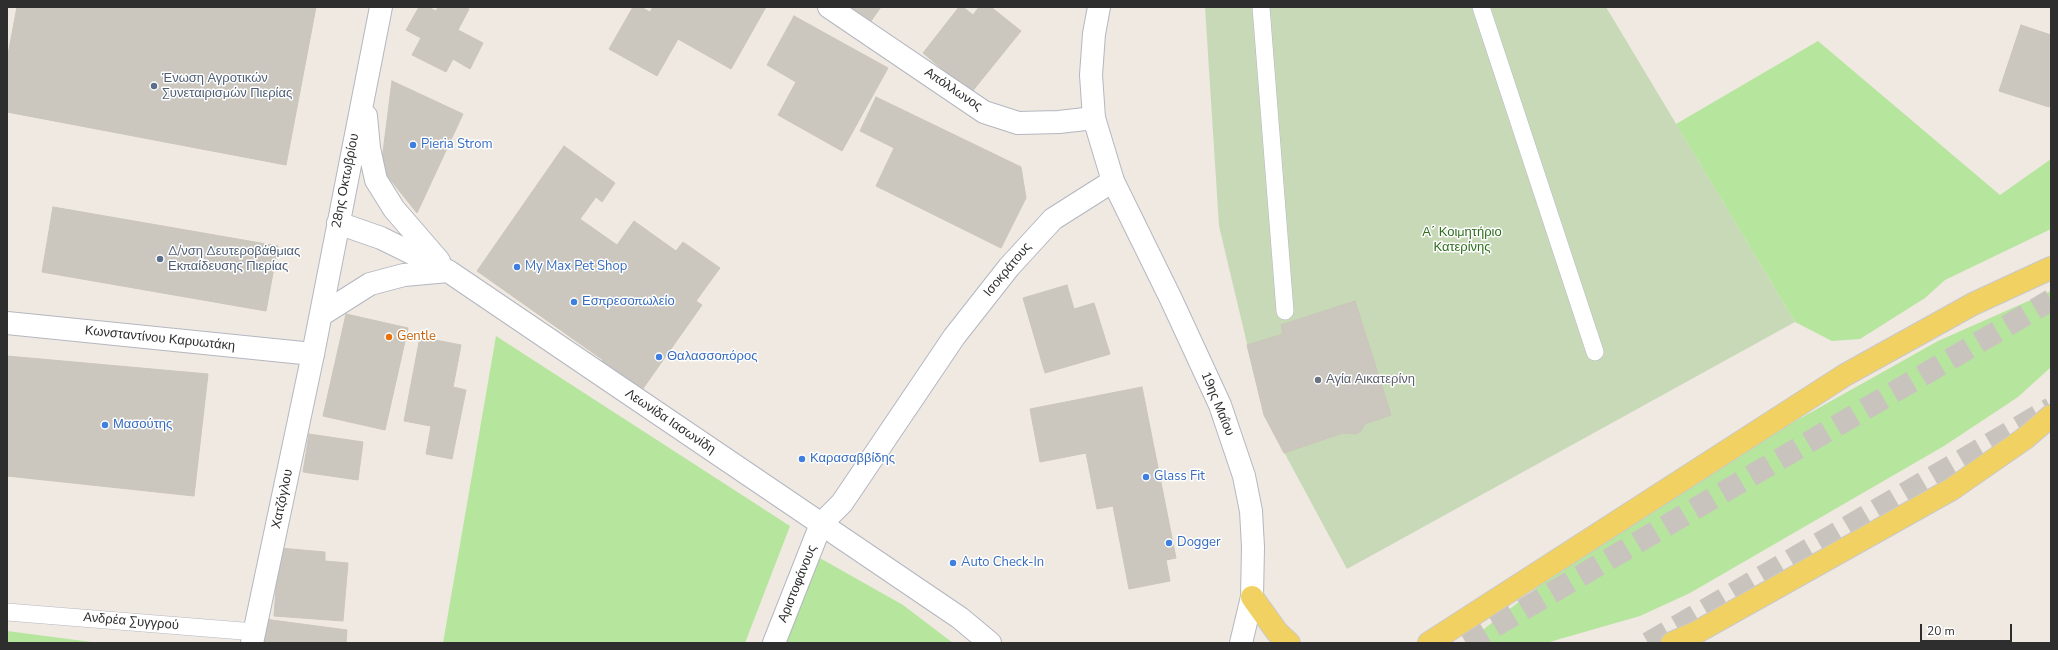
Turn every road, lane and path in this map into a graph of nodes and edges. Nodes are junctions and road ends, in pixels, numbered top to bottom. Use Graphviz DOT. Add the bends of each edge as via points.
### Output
graph roads {
  1 [pos="381,7"];
  2 [pos="829,7"];
  3 [pos="1099,7"];
  4 [pos="1261,7"];
  5 [pos="1481,7"];
  6 [pos="364,92"];
  7 [pos="1094,118"];
  8 [pos="1112,181"];
  9 [pos="338,223"];
  10 [pos="2051,268"];
  11 [pos="448,271"];
  12 [pos="1284,311"];
  13 [pos="321,315"];
  14 [pos="7,323"];
  15 [pos="1595,352"];
  16 [pos="313,354"];
  17 [pos="2051,416"];
  18 [pos="821,524"];
  19 [pos="1252,597"];
  20 [pos="7,612"];
  21 [pos="253,637"];
  22 [pos="774,643"];
  23 [pos="990,643"];
  24 [pos="1241,643"];
  25 [pos="1289,643"];
  26 [pos="1429,643"];
  27 [pos="1672,643"];
  1 -- 6 [label="street, 28ης Οκτωβρίου"];
  2 -- 7 [label="street, Απόλλωνος" via="984,112 1018,123"];
  3 -- 7 [label="street" via="1091,75"];
  4 -- 12 [label="lane"];
  5 -- 15 [label="lane"];
  6 -- 9 [label="street, 28ης Οκτωβρίου"];
  6 -- 11 [label="street" via="369,148 376,180 394,209"];
  7 -- 8 [label="street"];
  8 -- 18 [label="street, Ισοκράτους" via="1053,220 1009,267 954,337 842,503"];
  8 -- 19 [label="street, 19ης Μαΐου" via="1220,405 1244,476 1251,511"];
  9 -- 11 [label="street, Λεωνίδα Ιασωνίδη" via="381,238"];
  9 -- 13 [label="street, 28ης Οκτωβρίου"];
  10 -- 26 [label="main road" via="1973,304 1845,375"];
  11 -- 13 [label="street" via="404,275 370,284"];
  11 -- 18 [label="street, Λεωνίδα Ιασωνίδη"];
  13 -- 16 [label="street, 28ης Οκτωβρίου"];
  14 -- 16 [label="street, Κωνσταντίνου Καρυωτάκη"];
  16 -- 21 [label="street, Χατζόγλου"];
  17 -- 27 [label="main road" via="1952,489 1697,632"];
  18 -- 22 [label="street, Αριστοφάνους"];
  18 -- 23 [label="street, Λεωνίδα Ιασωνίδη" via="960,618"];
  19 -- 24 [label="street, 19ης Μαΐου"];
  19 -- 25 [label="main road" via="1277,632"];
  20 -- 21 [label="lane, Ανδρέα Συγγρού"];
}
